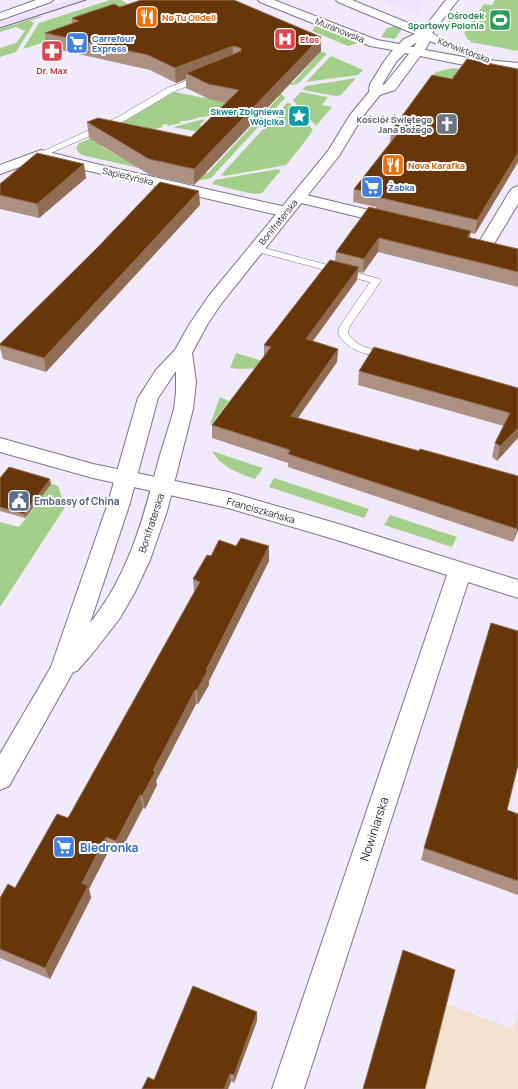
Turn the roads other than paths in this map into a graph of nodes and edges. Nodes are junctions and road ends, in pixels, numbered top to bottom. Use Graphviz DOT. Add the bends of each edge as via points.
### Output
graph roads {
  1 [pos="47,0"];
  2 [pos="264,0"];
  3 [pos="342,0"];
  4 [pos="452,0"];
  5 [pos="0,17"];
  6 [pos="425,34"];
  7 [pos="400,49"];
  8 [pos="417,52"];
  9 [pos="504,65"];
  10 [pos="518,67"];
  11 [pos="211,74"];
  12 [pos="375,92"];
  13 [pos="41,154"];
  14 [pos="0,170"];
  15 [pos="518,191"];
  16 [pos="298,198"];
  17 [pos="286,212"];
  18 [pos="404,223"];
  19 [pos="486,242"];
  20 [pos="257,249"];
  21 [pos="183,353"];
  22 [pos="402,360"];
  23 [pos="0,446"];
  24 [pos="126,478"];
  25 [pos="163,486"];
  26 [pos="460,570"];
  27 [pos="518,589"];
  28 [pos="62,670"];
  29 [pos="0,778"];
  30 [pos="288,1089"];
  1 -- 5 [label="street"];
  2 -- 7 [label="street, Muranowska" via="362,40"];
  3 -- 6 [label="street"];
  4 -- 6 [label="street, Bonifraterska"];
  6 -- 7 [label="street, Bonifraterska"];
  6 -- 8 [label="street, Bonifraterska" via="423,44"];
  6 -- 9 [label="street, Konwiktorska" via="450,46"];
  7 -- 8 [label="street, Muranowska"];
  7 -- 12 [label="street, Bonifraterska" via="376,84"];
  8 -- 9 [label="street, Konwiktorska" via="469,62"];
  8 -- 12 [label="street, Bonifraterska" via="390,87"];
  9 -- 10 [label="street, Konwiktorska"];
  11 -- 13 [label="lane" via="170,90 123,118"];
  12 -- 16 [label="street, Bonifraterska" via="348,128 334,153"];
  13 -- 14 [label="street"];
  13 -- 17 [label="street, Sapieżyńska"];
  15 -- 19 [label="street"];
  16 -- 17 [label="street, Bonifraterska"];
  16 -- 18 [label="street"];
  17 -- 20 [label="street, Bonifraterska"];
  20 -- 21 [label="street, Bonifraterska" via="206,313"];
  20 -- 22 [label="lane" via="376,281 345,326 344,337 359,348"];
  21 -- 24 [label="street, Bonifraterska" via="162,374 148,398"];
  21 -- 25 [label="street, Bonifraterska" via="185,400"];
  23 -- 24 [label="street, Franciszkańska"];
  24 -- 25 [label="street, Franciszkańska"];
  24 -- 28 [label="street, Bonifraterska"];
  25 -- 26 [label="street, Franciszkańska" via="260,510"];
  25 -- 28 [label="street, Bonifraterska" via="148,538 124,592 96,633"];
  26 -- 27 [label="street, Franciszkańska"];
  26 -- 30 [label="street, Nowiniarska"];
  28 -- 29 [label="street, Bonifraterska"];
}
